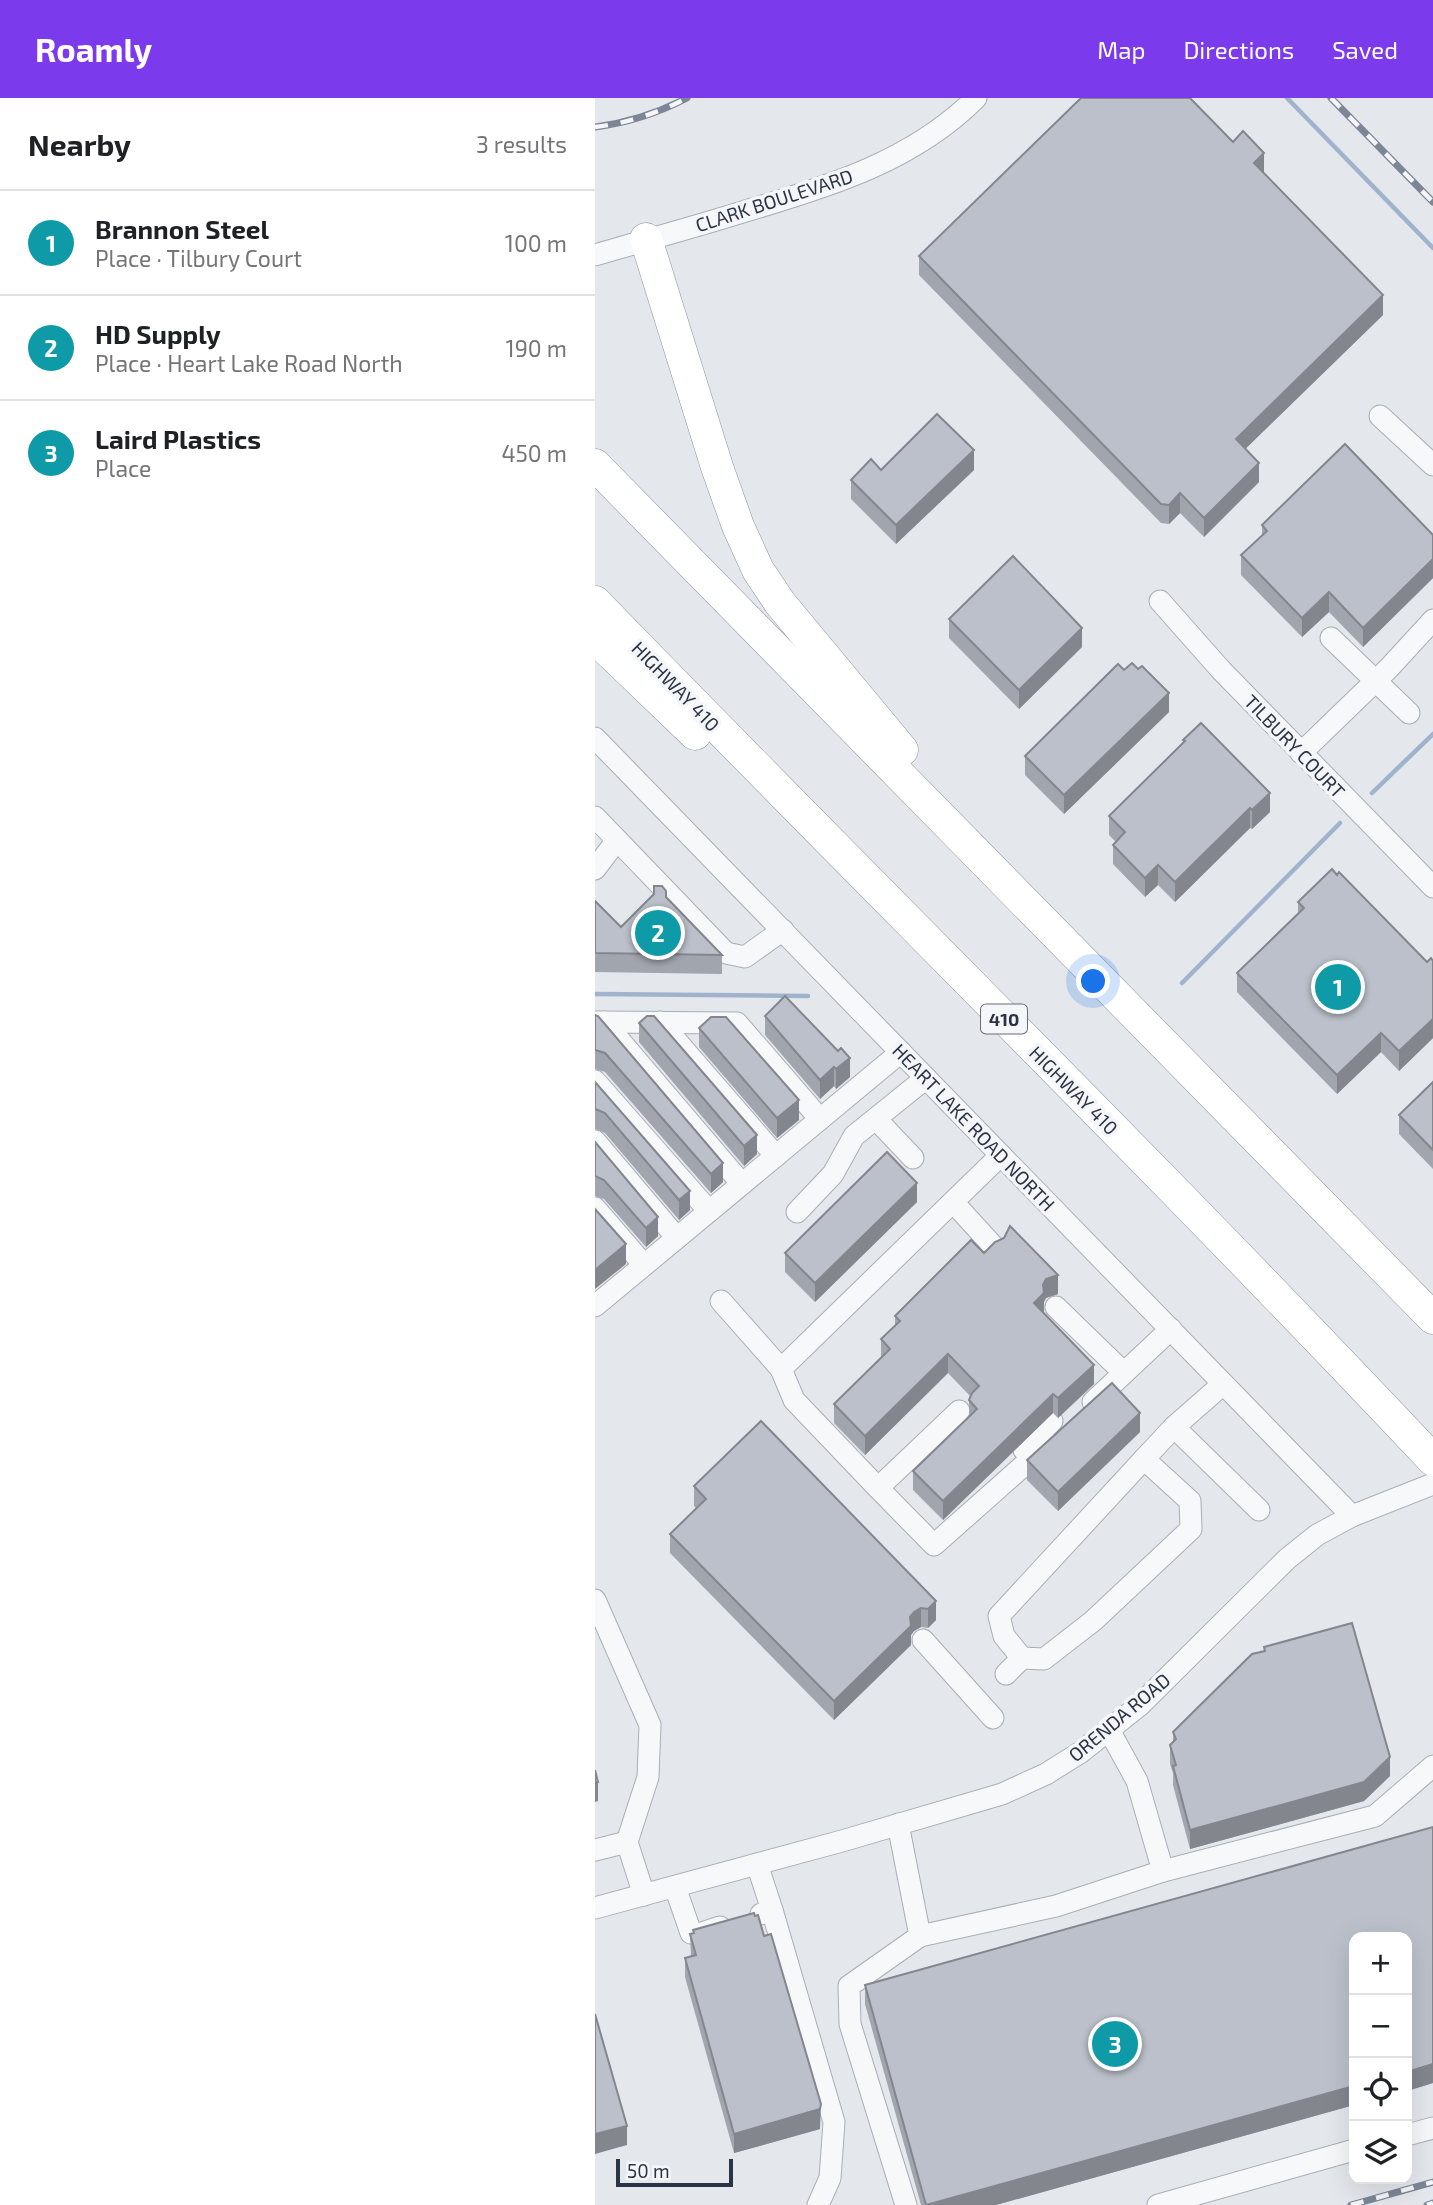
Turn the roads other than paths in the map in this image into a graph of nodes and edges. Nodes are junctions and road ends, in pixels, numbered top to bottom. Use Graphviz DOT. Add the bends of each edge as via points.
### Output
graph roads {
  1 [pos="976,98"];
  2 [pos="646,239"];
  3 [pos="595,255"];
  4 [pos="1380,416"];
  5 [pos="595,465"];
  6 [pos="1433,465"];
  7 [pos="1160,601"];
  8 [pos="595,602"];
  9 [pos="1433,620"];
  10 [pos="595,638"];
  11 [pos="1331,638"];
  12 [pos="1376,680"];
  13 [pos="1409,713"];
  14 [pos="595,738"];
  15 [pos="1301,753"];
  16 [pos="595,817"];
  17 [pos="617,840"];
  18 [pos="968,843"];
  19 [pos="838,852"];
  20 [pos="595,869"];
  21 [pos="1433,887"];
  22 [pos="783,930"];
  23 [pos="599,1022"];
  24 [pos="660,1022"];
  25 [pos="901,1052"];
  26 [pos="926,1078"];
  27 [pos="595,1081"];
  28 [pos="820,1119"];
  29 [pos="876,1119"];
  30 [pos="595,1141"];
  31 [pos="1001,1155"];
  32 [pos="776,1156"];
  33 [pos="913,1158"];
  34 [pos="742,1184"];
  35 [pos="953,1202"];
  36 [pos="595,1208"];
  37 [pos="709,1211"];
  38 [pos="797,1212"];
  39 [pos="677,1238"];
  40 [pos="995,1248"];
  41 [pos="644,1265"];
  42 [pos="599,1294"];
  43 [pos="721,1301"];
  44 [pos="1056,1307"];
  45 [pos="1433,1318"];
  46 [pos="1171,1329"];
  47 [pos="781,1369"];
  48 [pos="1124,1373"];
  49 [pos="1223,1384"];
  50 [pos="959,1412"];
  51 [pos="1174,1427"];
  52 [pos="1144,1459"];
  53 [pos="1433,1460"];
  54 [pos="1433,1483"];
  55 [pos="878,1488"];
  56 [pos="1259,1510"];
  57 [pos="1352,1517"];
  58 [pos="595,1600"];
  59 [pos="923,1640"];
  60 [pos="1022,1658"];
  61 [pos="1006,1674"];
  62 [pos="993,1718"];
  63 [pos="1109,1730"];
  64 [pos="1433,1766"];
  65 [pos="898,1825"];
  66 [pos="627,1842"];
  67 [pos="595,1850"];
  68 [pos="757,1864"];
  69 [pos="1163,1871"];
  70 [pos="675,1887"];
  71 [pos="644,1895"];
  72 [pos="595,1908"];
  73 [pos="772,1910"];
  74 [pos="920,1936"];
  75 [pos="1433,2127"];
  76 [pos="1412,2133"];
  77 [pos="1349,2151"];
  78 [pos="818,2205"];
  79 [pos="906,2205"];
  80 [pos="1158,2205"];
  1 -- 2 [label="street, CLARK BOULEVARD" via="935,133 885,162 827,187"];
  2 -- 3 [label="street, CLARK BOULEVARD"];
  2 -- 18 [label="highway" via="717,467 758,570 911,761"];
  4 -- 6 [label="street"];
  5 -- 18 [label="highway"];
  7 -- 15 [label="street, TILBURY COURT"];
  8 -- 19 [label="highway, HIGHWAY 410 / 410"];
  9 -- 12 [label="street"];
  10 -- 19 [label="highway" via="758,794"];
  11 -- 12 [label="street"];
  12 -- 13 [label="street"];
  12 -- 15 [label="street"];
  14 -- 22 [label="street, HEART LAKE ROAD NORTH"];
  15 -- 21 [label="street, TILBURY COURT"];
  16 -- 17 [label="street"];
  17 -- 20 [label="street"];
  17 -- 22 [label="street" via="726,953 745,957"];
  18 -- 45 [label="highway"];
  19 -- 53 [label="highway, HIGHWAY 410 / 410" via="1264,1280"];
  22 -- 25 [label="street, HEART LAKE ROAD NORTH"];
  23 -- 24 [label="street"];
  23 -- 34 [label="street"];
  24 -- 28 [label="street" via="737,1023"];
  24 -- 32 [label="street"];
  25 -- 26 [label="street, HEART LAKE ROAD NORTH"];
  25 -- 28 [label="street"];
  26 -- 29 [label="street"];
  26 -- 31 [label="street, HEART LAKE ROAD NORTH"];
  27 -- 37 [label="street"];
  28 -- 32 [label="street"];
  29 -- 33 [label="street"];
  29 -- 38 [label="street" via="854,1136 833,1174"];
  30 -- 39 [label="street"];
  31 -- 35 [label="street"];
  31 -- 46 [label="street, HEART LAKE ROAD NORTH"];
  32 -- 34 [label="street"];
  34 -- 37 [label="street"];
  35 -- 40 [label="street"];
  35 -- 47 [label="street"];
  36 -- 41 [label="street"];
  37 -- 39 [label="street"];
  39 -- 41 [label="street"];
  41 -- 42 [label="street"];
  43 -- 47 [label="street"];
  44 -- 48 [label="street"];
  46 -- 48 [label="street"];
  46 -- 49 [label="street, HEART LAKE ROAD NORTH"];
  47 -- 55 [label="street" via="795,1399"];
  48 -- 55 [label="street" via="934,1545"];
  49 -- 51 [label="street"];
  49 -- 57 [label="street, HEART LAKE ROAD NORTH"];
  50 -- 55 [label="street"];
  51 -- 52 [label="street"];
  51 -- 56 [label="street"];
  52 -- 60 [label="street" via="999,1616 1004,1636"];
  52 -- 60 [label="street" via="1190,1501 1191,1529 1093,1621 1044,1659"];
  54 -- 57 [label="street, ORENDA ROAD"];
  57 -- 63 [label="street, ORENDA ROAD" via="1317,1535 1287,1559"];
  58 -- 66 [label="street" via="650,1725 648,1777"];
  59 -- 62 [label="street"];
  60 -- 61 [label="street"];
  63 -- 65 [label="street, ORENDA ROAD" via="1046,1774 1002,1794"];
  63 -- 69 [label="street" via="1137,1781"];
  64 -- 69 [label="street" via="1375,1816"];
  65 -- 68 [label="street, ORENDA ROAD"];
  65 -- 74 [label="street"];
  66 -- 67 [label="street"];
  66 -- 71 [label="street"];
  68 -- 70 [label="street, ORENDA ROAD"];
  68 -- 73 [label="street"];
  69 -- 74 [label="street" via="1056,1906"];
  70 -- 71 [label="street, ORENDA ROAD"];
  70 -- 73 [label="street" via="691,1933"];
  71 -- 72 [label="street, ORENDA ROAD"];
  73 -- 78 [label="street" via="834,2122 830,2178"];
  74 -- 79 [label="street" via="849,1986 850,2024"];
  75 -- 76 [label="street"];
  77 -- 80 [label="street"];
}
